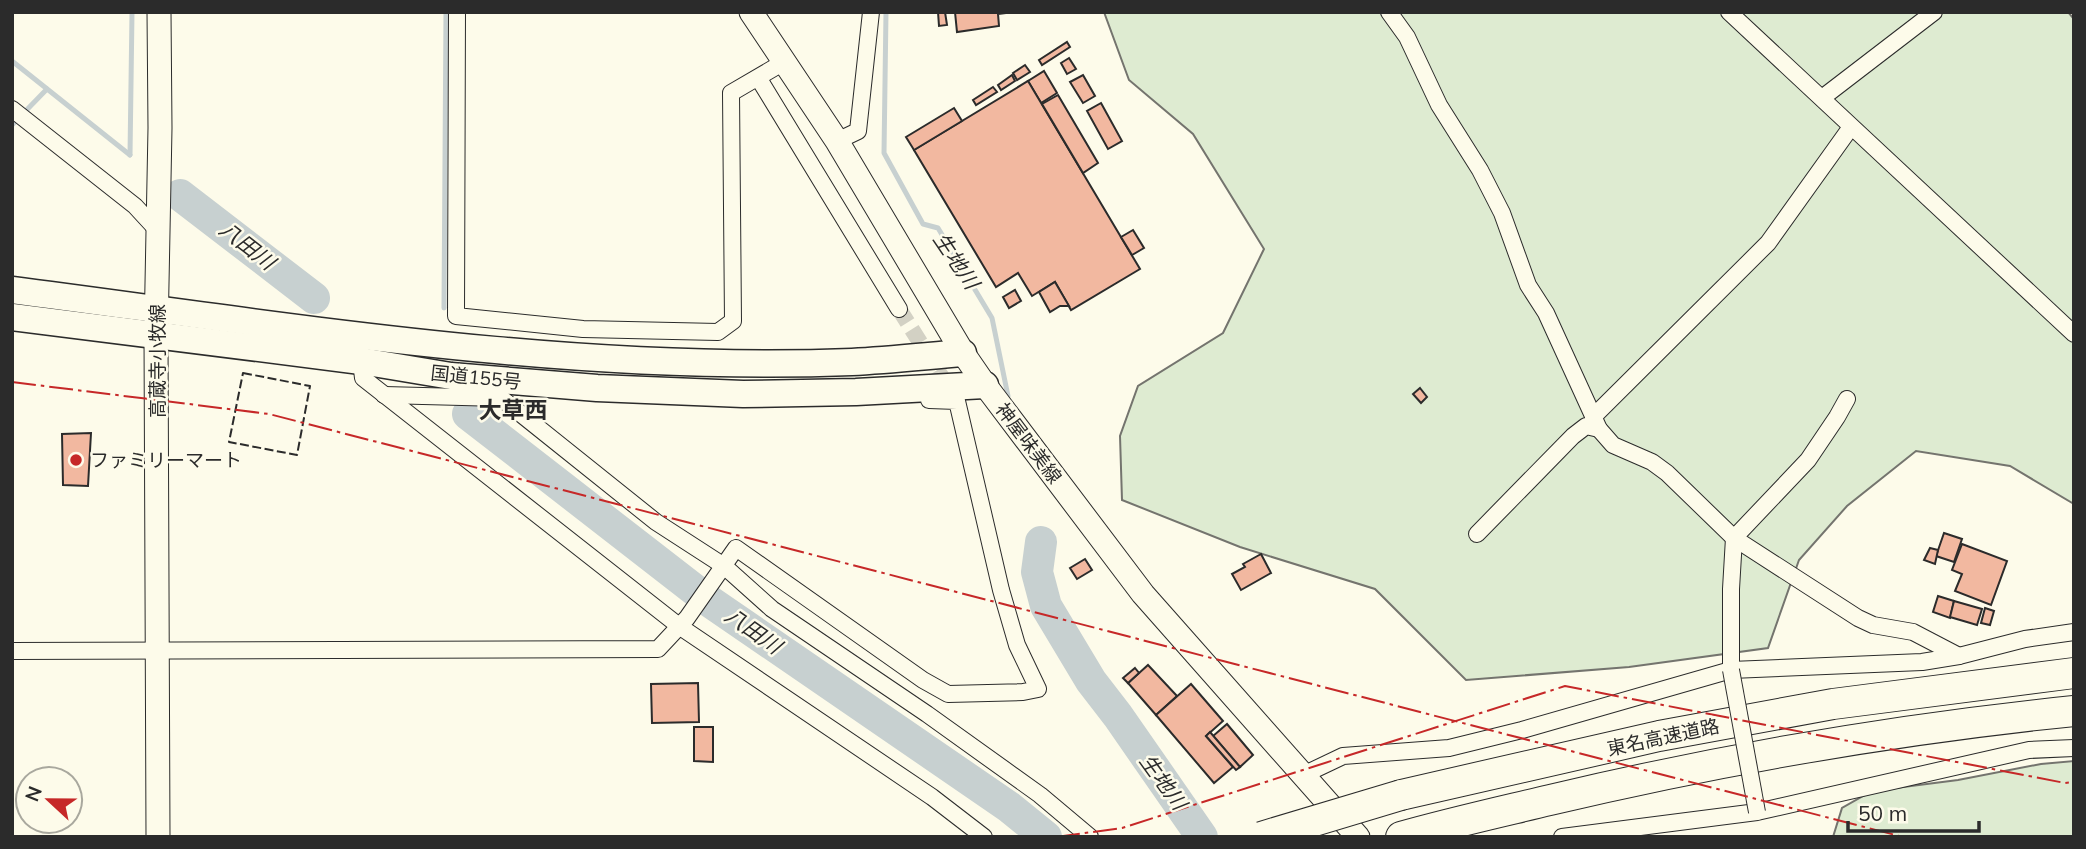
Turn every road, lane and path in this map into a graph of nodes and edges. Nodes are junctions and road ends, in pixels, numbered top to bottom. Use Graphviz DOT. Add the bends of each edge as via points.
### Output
graph roads {
  1 [pos="159,12"];
  2 [pos="457,12"];
  3 [pos="751,12"];
  4 [pos="871,12"];
  5 [pos="1389,12"];
  6 [pos="1729,12"];
  7 [pos="1934,12"];
  8 [pos="784,62"];
  9 [pos="759,79"];
  10 [pos="1822,98"];
  11 [pos="12,109"];
  12 [pos="1851,127"];
  13 [pos="837,141"];
  14 [pos="158,231"];
  15 [pos="12,290"];
  16 [pos="157,308"];
  17 [pos="899,309"];
  18 [pos="12,317"];
  19 [pos="2074,334"];
  20 [pos="156,335"];
  21 [pos="963,353"];
  22 [pos="360,362"];
  23 [pos="985,385"];
  24 [pos="492,389"];
  25 [pos="384,395"];
  26 [pos="1847,399"];
  27 [pos="1596,423"];
  28 [pos="1477,534"];
  29 [pos="1734,538"];
  30 [pos="722,569"];
  31 [pos="683,622"];
  32 [pos="2074,632"];
  33 [pos="12,651"];
  34 [pos="158,651"];
  35 [pos="1959,656"];
  36 [pos="1731,670"];
  37 [pos="2074,673"];
  38 [pos="2074,711"];
  39 [pos="2074,748"];
  40 [pos="1303,775"];
  41 [pos="1757,812"];
  42 [pos="158,837"];
  43 [pos="984,837"];
  44 [pos="1090,837"];
  45 [pos="1261,837"];
  46 [pos="1358,837"];
  47 [pos="1401,837"];
  48 [pos="1562,837"];
  1 -- 14 [label="main road, 高蔵寺小牧線"];
  2 -- 9 [label="street" via="456,316 583,329 718,332 733,321 731,93"];
  3 -- 8 [label="main road, 神屋味美線"];
  4 -- 13 [label="street" via="858,131"];
  5 -- 27 [label="street" via="1503,213 1528,285 1546,313"];
  6 -- 10 [label="street"];
  7 -- 10 [label="street"];
  8 -- 9 [label="street"];
  8 -- 13 [label="main road, 神屋味美線"];
  9 -- 17 [label="street"];
  10 -- 12 [label="street"];
  11 -- 14 [label="street" via="135,206"];
  12 -- 19 [label="street"];
  12 -- 27 [label="street" via="1768,243"];
  13 -- 21 [label="main road, 神屋味美線"];
  14 -- 16 [label="main road, 高蔵寺小牧線"];
  15 -- 16 [label="highway, 国道155号"];
  16 -- 20 [label="main road, 高蔵寺小牧線"];
  16 -- 21 [label="highway, 国道155号" via="454,346 601,358 840,362"];
  18 -- 20 [label="highway, 国道155号"];
  20 -- 22 [label="highway, 国道155号"];
  20 -- 34 [label="main road, 高蔵寺小牧線"];
  21 -- 23 [label="main road, 神屋味美線"];
  22 -- 24 [label="highway, 国道155号"];
  22 -- 25 [label="street" via="363,378"];
  23 -- 24 [label="highway, 国道155号" via="743,394"];
  23 -- 40 [label="main road, 神屋味美線" via="1143,594"];
  24 -- 25 [label="street"];
  24 -- 30 [label="street" via="656,522"];
  24 -- 30 [label="street" via="591,401 801,405 957,401 1001,590 1017,645 1038,690 948,694 736,548"];
  25 -- 31 [label="street"];
  26 -- 29 [label="street" via="1808,460"];
  27 -- 28 [label="street" via="1573,436"];
  27 -- 29 [label="street" via="1613,445 1667,473"];
  29 -- 35 [label="street" via="1865,622 1913,632"];
  29 -- 36 [label="street"];
  30 -- 31 [label="street"];
  30 -- 44 [label="street" via="772,609 1040,795"];
  31 -- 34 [label="street" via="658,649"];
  31 -- 43 [label="street"];
  32 -- 35 [label="street"];
  33 -- 34 [label="street"];
  34 -- 42 [label="main road, 高蔵寺小牧線"];
  35 -- 36 [label="street" via="1922,662"];
  36 -- 40 [label="street" via="1448,748 1343,756"];
  36 -- 41 [label="street, bridge"];
  37 -- 45 [label="highway, 東名高速道路, bridge" via="1833,704 1659,736 1401,795"];
  38 -- 47 [label="highway, 東名高速道路" via="1838,742 1667,772"];
  39 -- 41 [label="street" via="2029,750"];
  40 -- 46 [label="main road, 神屋味美線"];
  41 -- 48 [label="street"];
}
